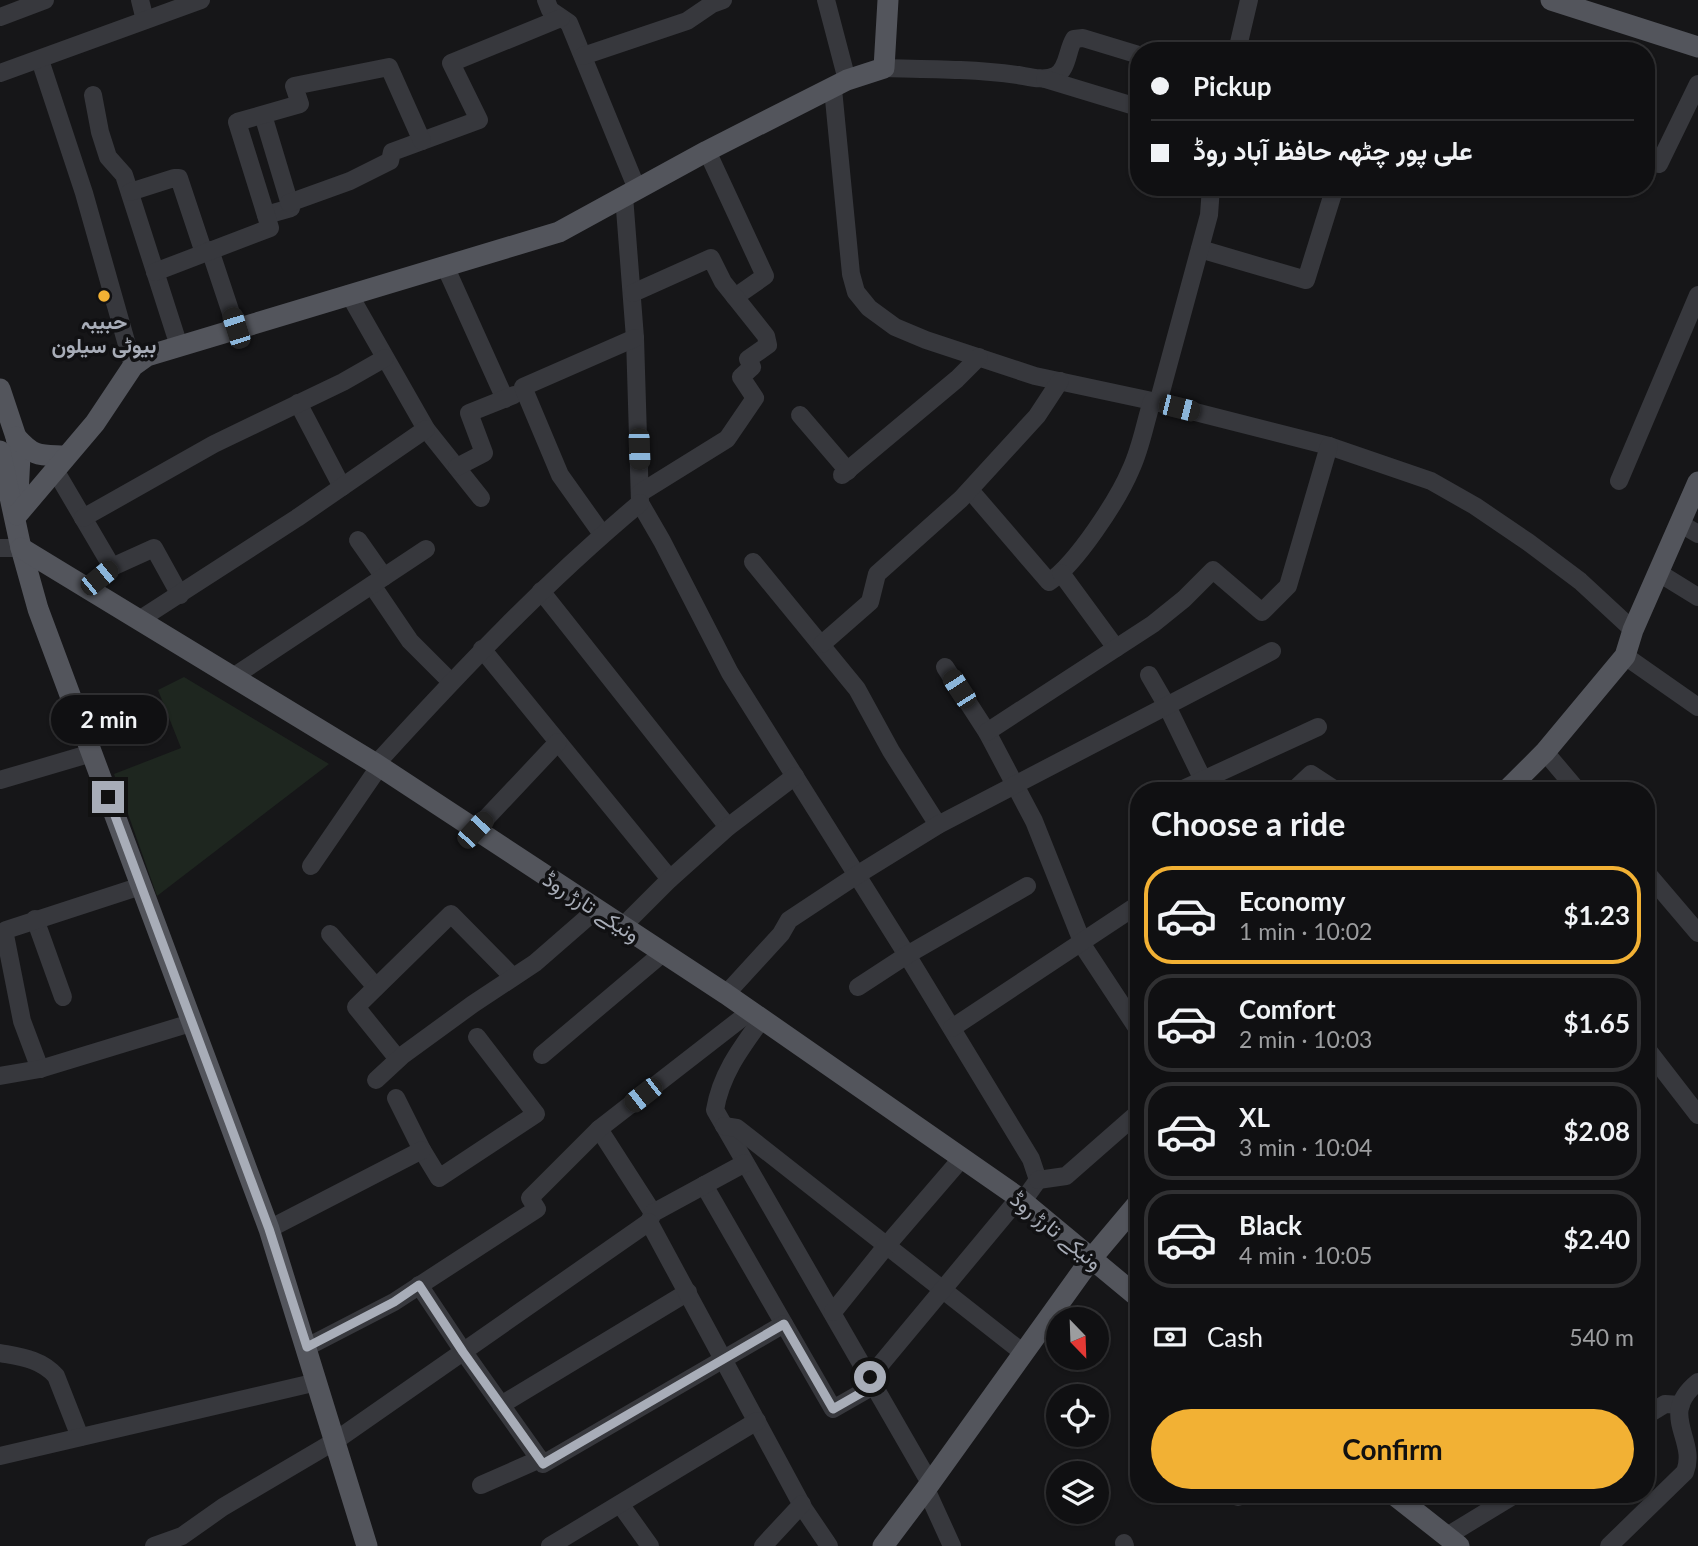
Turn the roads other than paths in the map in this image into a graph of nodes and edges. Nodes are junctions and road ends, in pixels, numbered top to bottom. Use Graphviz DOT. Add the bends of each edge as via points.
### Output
graph roads {
  1 [pos="45,0"];
  2 [pos="140,0"];
  3 [pos="201,0"];
  4 [pos="547,0"];
  5 [pos="723,0"];
  6 [pos="826,0"];
  7 [pos="888,0"];
  8 [pos="1249,0"];
  9 [pos="1551,0"];
  10 [pos="0,18"];
  11 [pos="561,18"];
  12 [pos="145,20"];
  13 [pos="1239,42"];
  14 [pos="1698,47"];
  15 [pos="1130,52"];
  16 [pos="583,56"];
  17 [pos="40,60"];
  18 [pos="884,68"];
  19 [pos="0,73"];
  20 [pos="1045,79"];
  21 [pos="840,84"];
  22 [pos="1698,84"];
  23 [pos="93,95"];
  24 [pos="1130,105"];
  25 [pos="263,115"];
  26 [pos="422,141"];
  27 [pos="707,151"];
  28 [pos="1659,164"];
  29 [pos="130,192"];
  30 [pos="631,193"];
  31 [pos="1210,196"];
  32 [pos="1332,196"];
  33 [pos="289,203"];
  34 [pos="266,215"];
  35 [pos="1200,249"];
  36 [pos="207,252"];
  37 [pos="445,266"];
  38 [pos="155,271"];
  39 [pos="632,293"];
  40 [pos="349,294"];
  41 [pos="1698,295"];
  42 [pos="735,297"];
  43 [pos="236,328"];
  44 [pos="635,338"];
  45 [pos="179,346"];
  46 [pos="979,357"];
  47 [pos="385,358"];
  48 [pos="133,366"];
  49 [pos="1060,381"];
  50 [pos="0,389"];
  51 [pos="525,391"];
  52 [pos="505,399"];
  53 [pos="1155,402"];
  54 [pos="298,403"];
  55 [pos="800,415"];
  56 [pos="426,429"];
  57 [pos="8,444"];
  58 [pos="1329,446"];
  59 [pos="60,463"];
  60 [pos="457,467"];
  61 [pos="1619,481"];
  62 [pos="1698,482"];
  63 [pos="342,487"];
  64 [pos="970,490"];
  65 [pos="481,498"];
  66 [pos="640,498"];
  67 [pos="17,515"];
  68 [pos="83,518"];
  69 [pos="1689,529"];
  70 [pos="603,534"];
  71 [pos="358,540"];
  72 [pos="10,548"];
  73 [pos="425,550"];
  74 [pos="753,562"];
  75 [pos="112,567"];
  76 [pos="1062,573"];
  77 [pos="1659,573"];
  78 [pos="378,581"];
  79 [pos="86,588"];
  80 [pos="541,591"];
  81 [pos="180,595"];
  82 [pos="1698,597"];
  83 [pos="139,620"];
  84 [pos="1633,629"];
  85 [pos="822,644"];
  86 [pos="1116,648"];
  87 [pos="482,649"];
  88 [pos="1272,651"];
  89 [pos="1625,656"];
  90 [pos="945,667"];
  91 [pos="1149,675"];
  92 [pos="233,677"];
  93 [pos="451,682"];
  94 [pos="1167,706"];
  95 [pos="1698,707"];
  96 [pos="1318,727"];
  97 [pos="987,732"];
  98 [pos="558,742"];
  99 [pos="1545,752"];
  100 [pos="92,753"];
  101 [pos="378,766"];
  102 [pos="795,776"];
  103 [pos="0,780"];
  104 [pos="1203,780"];
  105 [pos="1199,782"];
  106 [pos="1303,782"];
  107 [pos="1323,782"];
  108 [pos="1515,782"];
  109 [pos="1570,782"];
  110 [pos="1015,785"];
  111 [pos="938,825"];
  112 [pos="728,827"];
  113 [pos="475,830"];
  114 [pos="311,866"];
  115 [pos="857,875"];
  116 [pos="670,879"];
  117 [pos="1655,882"];
  118 [pos="141,886"];
  119 [pos="1027,886"];
  120 [pos="597,909"];
  121 [pos="1130,910"];
  122 [pos="35,919"];
  123 [pos="623,926"];
  124 [pos="1698,933"];
  125 [pos="330,934"];
  126 [pos="1082,942"];
  127 [pos="663,952"];
  128 [pos="907,955"];
  129 [pos="513,977"];
  130 [pos="376,987"];
  131 [pos="858,987"];
  132 [pos="726,994"];
  133 [pos="63,997"];
  134 [pos="757,1015"];
  135 [pos="1130,1017"];
  136 [pos="191,1023"];
  137 [pos="952,1028"];
  138 [pos="477,1037"];
  139 [pos="542,1055"];
  140 [pos="398,1059"];
  141 [pos="40,1069"];
  142 [pos="1655,1070"];
  143 [pos="0,1076"];
  144 [pos="376,1080"];
  145 [pos="396,1098"];
  146 [pos="1698,1115"];
  147 [pos="1130,1120"];
  148 [pos="724,1126"];
  149 [pos="599,1129"];
  150 [pos="422,1150"];
  151 [pos="962,1158"];
  152 [pos="746,1163"];
  153 [pos="1038,1180"];
  154 [pos="704,1185"];
  155 [pos="1021,1200"];
  156 [pos="1130,1213"];
  157 [pos="651,1218"];
  158 [pos="269,1229"];
  159 [pos="887,1245"];
  160 [pos="1091,1259"];
  161 [pos="419,1285"];
  162 [pos="943,1290"];
  163 [pos="1130,1291"];
  164 [pos="688,1292"];
  165 [pos="833,1312"];
  166 [pos="784,1324"];
  167 [pos="307,1347"];
  168 [pos="463,1352"];
  169 [pos="1022,1352"];
  170 [pos="0,1353"];
  171 [pos="724,1358"];
  172 [pos="873,1381"];
  173 [pos="317,1382"];
  174 [pos="1698,1382"];
  175 [pos="501,1405"];
  176 [pos="1681,1405"];
  177 [pos="1655,1410"];
  178 [pos="757,1421"];
  179 [pos="80,1437"];
  180 [pos="335,1441"];
  181 [pos="0,1456"];
  182 [pos="540,1459"];
  183 [pos="481,1485"];
  184 [pos="928,1486"];
  185 [pos="1655,1501"];
  186 [pos="1404,1503"];
  187 [pos="1504,1503"];
  188 [pos="1653,1503"];
  189 [pos="620,1504"];
  190 [pos="802,1504"];
  191 [pos="1450,1542"];
  192 [pos="160,1545"];
  193 [pos="367,1546"];
  194 [pos="550,1546"];
  195 [pos="650,1546"];
  196 [pos="763,1546"];
  197 [pos="829,1546"];
  198 [pos="883,1546"];
  199 [pos="952,1546"];
  200 [pos="1609,1546"];
  1 -- 10 [label="street"];
  2 -- 12 [label="street"];
  3 -- 12 [label="street"];
  4 -- 11 [label="street" via="550,10"];
  5 -- 16 [label="street" via="687,21"];
  6 -- 21 [label="street"];
  7 -- 18 [label="main road"];
  8 -- 13 [label="street"];
  9 -- 14 [label="main road"];
  11 -- 16 [label="street" via="569,23"];
  11 -- 26 [label="street" via="451,63 479,120"];
  12 -- 17 [label="street"];
  15 -- 20 [label="street" via="1074,39 1064,68"];
  16 -- 30 [label="street"];
  17 -- 19 [label="street"];
  17 -- 48 [label="street" via="84,192"];
  18 -- 20 [label="street" via="977,69"];
  18 -- 21 [label="main road"];
  20 -- 24 [label="street"];
  21 -- 27 [label="main road"];
  21 -- 46 [label="street" via="851,274 856,292 895,327"];
  22 -- 28 [label="street"];
  23 -- 29 [label="street" via="108,157 124,175"];
  25 -- 26 [label="street" via="300,104 294,86 389,67"];
  25 -- 33 [label="street"];
  25 -- 34 [label="street" via="237,122"];
  26 -- 33 [label="street" via="392,152 390,161 350,181"];
  27 -- 30 [label="main road"];
  27 -- 42 [label="street" via="765,276"];
  29 -- 36 [label="street" via="179,178"];
  29 -- 38 [label="street"];
  30 -- 37 [label="main road" via="559,232"];
  30 -- 39 [label="street"];
  31 -- 35 [label="street"];
  32 -- 35 [label="street" via="1306,280"];
  33 -- 34 [label="street" via="290,208"];
  34 -- 36 [label="street" via="270,228"];
  35 -- 53 [label="street"];
  36 -- 38 [label="street"];
  36 -- 43 [label="street"];
  37 -- 40 [label="main road"];
  37 -- 52 [label="street"];
  38 -- 45 [label="street"];
  39 -- 42 [label="street" via="711,258"];
  39 -- 44 [label="street"];
  40 -- 43 [label="main road"];
  40 -- 47 [label="street"];
  41 -- 61 [label="street"];
  42 -- 66 [label="street" via="768,345 748,359 752,367 741,376 755,398 727,439"];
  43 -- 45 [label="main road"];
  44 -- 51 [label="street" via="523,387"];
  44 -- 66 [label="street"];
  45 -- 48 [label="main road" via="147,356"];
  46 -- 49 [label="street"];
  46 -- 55 [label="street" via="845,473"];
  47 -- 54 [label="street"];
  47 -- 56 [label="street"];
  48 -- 59 [label="main road" via="95,423"];
  49 -- 53 [label="street"];
  49 -- 64 [label="street" via="1037,416"];
  50 -- 57 [label="main road"];
  51 -- 52 [label="street"];
  51 -- 70 [label="street" via="560,474"];
  52 -- 60 [label="street" via="469,413 484,453"];
  53 -- 58 [label="street"];
  53 -- 76 [label="street" via="1131,469"];
  54 -- 63 [label="street"];
  54 -- 68 [label="street"];
  56 -- 60 [label="street"];
  56 -- 63 [label="street"];
  57 -- 59 [label="main road"];
  57 -- 67 [label="main road" via="20,456"];
  57 -- 72 [label="main road"];
  58 -- 84 [label="street" via="1431,481 1475,506 1580,581"];
  58 -- 86 [label="street" via="1288,586 1262,612 1213,570 1153,624"];
  59 -- 67 [label="main road"];
  59 -- 68 [label="street"];
  60 -- 65 [label="street"];
  62 -- 69 [label="main road"];
  63 -- 81 [label="street"];
  64 -- 76 [label="street" via="1049,582"];
  64 -- 85 [label="street" via="877,574 870,602"];
  66 -- 70 [label="street"];
  66 -- 102 [label="street" via="730,673"];
  67 -- 72 [label="main road"];
  68 -- 75 [label="street"];
  69 -- 77 [label="main road"];
  70 -- 80 [label="street"];
  71 -- 78 [label="street"];
  72 -- 79 [label="main road, ونیکے تارڑ روڈ"];
  72 -- 100 [label="main road"];
  73 -- 78 [label="street"];
  74 -- 85 [label="street"];
  75 -- 79 [label="street"];
  75 -- 81 [label="street" via="154,548"];
  76 -- 86 [label="street"];
  77 -- 82 [label="street"];
  77 -- 84 [label="main road"];
  78 -- 92 [label="street"];
  78 -- 93 [label="street" via="410,641"];
  79 -- 83 [label="main road, ونیکے تارڑ روڈ"];
  80 -- 87 [label="street"];
  80 -- 112 [label="street"];
  81 -- 83 [label="street"];
  83 -- 92 [label="main road, ونیکے تارڑ روڈ"];
  84 -- 89 [label="main road"];
  85 -- 111 [label="street" via="857,689"];
  86 -- 97 [label="street"];
  87 -- 93 [label="street"];
  87 -- 98 [label="street"];
  88 -- 94 [label="street"];
  89 -- 95 [label="street"];
  89 -- 99 [label="main road"];
  90 -- 97 [label="street"];
  91 -- 94 [label="street"];
  92 -- 101 [label="main road, ونیکے تارڑ روڈ"];
  93 -- 101 [label="street"];
  94 -- 104 [label="street"];
  94 -- 110 [label="street"];
  96 -- 104 [label="street"];
  97 -- 110 [label="street"];
  98 -- 113 [label="street"];
  98 -- 116 [label="street"];
  99 -- 108 [label="main road"];
  99 -- 109 [label="street"];
  100 -- 103 [label="street"];
  100 -- 118 [label="main road"];
  101 -- 113 [label="main road, ونیکے تارڑ روڈ"];
  101 -- 114 [label="street"];
  102 -- 112 [label="street"];
  102 -- 115 [label="street"];
  104 -- 105 [label="street"];
  106 -- 107 [label="street" via="1311,774"];
  110 -- 111 [label="street"];
  110 -- 126 [label="street"];
  111 -- 115 [label="street"];
  112 -- 116 [label="street"];
  113 -- 120 [label="main road, ونیکے تارڑ روڈ"];
  115 -- 128 [label="street"];
  115 -- 132 [label="street" via="789,920"];
  116 -- 123 [label="street"];
  117 -- 124 [label="street"];
  118 -- 122 [label="street"];
  118 -- 136 [label="main road"];
  119 -- 128 [label="street"];
  120 -- 123 [label="main road, ونیکے تارڑ روڈ"];
  120 -- 129 [label="street"];
  121 -- 126 [label="street"];
  122 -- 133 [label="street"];
  122 -- 141 [label="street" via="9,927 5,935 22,1021"];
  123 -- 127 [label="main road, ونیکے تارڑ روڈ"];
  125 -- 130 [label="street"];
  126 -- 135 [label="street"];
  126 -- 137 [label="street"];
  127 -- 132 [label="main road, ونیکے تارڑ روڈ"];
  127 -- 139 [label="street"];
  128 -- 131 [label="street"];
  128 -- 137 [label="street"];
  129 -- 130 [label="street" via="451,914"];
  129 -- 140 [label="street"];
  130 -- 140 [label="street" via="356,1007"];
  132 -- 134 [label="main road, ونیکے تارڑ روڈ"];
  134 -- 148 [label="street" via="717,1095 715,1110"];
  134 -- 149 [label="street"];
  134 -- 151 [label="main road, ونیکے تارڑ روڈ"];
  136 -- 141 [label="street"];
  136 -- 158 [label="main road"];
  137 -- 153 [label="street" via="1031,1159"];
  138 -- 150 [label="street" via="536,1114 439,1178"];
  140 -- 144 [label="street"];
  141 -- 143 [label="street"];
  142 -- 146 [label="street"];
  145 -- 150 [label="street"];
  147 -- 153 [label="street" via="1066,1176"];
  148 -- 152 [label="street"];
  148 -- 159 [label="street" via="737,1128"];
  149 -- 157 [label="street"];
  149 -- 161 [label="street" via="530,1198 537,1209"];
  150 -- 158 [label="street"];
  151 -- 155 [label="main road, ونیکے تارڑ روڈ"];
  151 -- 159 [label="street"];
  152 -- 154 [label="street"];
  152 -- 165 [label="street"];
  153 -- 155 [label="street"];
  154 -- 157 [label="street"];
  154 -- 166 [label="street"];
  155 -- 160 [label="main road, ونیکے تارڑ روڈ"];
  155 -- 162 [label="street"];
  156 -- 160 [label="main road"];
  157 -- 164 [label="street"];
  157 -- 168 [label="street"];
  158 -- 167 [label="main road"];
  159 -- 162 [label="street"];
  159 -- 165 [label="street"];
  160 -- 163 [label="main road, ونیکے تارڑ روڈ"];
  160 -- 169 [label="main road"];
  161 -- 167 [label="street"];
  161 -- 168 [label="street"];
  162 -- 169 [label="street"];
  162 -- 172 [label="street"];
  164 -- 171 [label="street"];
  164 -- 175 [label="street"];
  165 -- 172 [label="street"];
  166 -- 171 [label="street"];
  166 -- 172 [label="street" via="833,1409"];
  167 -- 173 [label="main road"];
  168 -- 175 [label="street"];
  168 -- 180 [label="street"];
  169 -- 184 [label="main road"];
  170 -- 179 [label="street" via="50,1369"];
  171 -- 178 [label="street"];
  171 -- 182 [label="street" via="543,1464"];
  172 -- 184 [label="street"];
  173 -- 179 [label="street"];
  173 -- 180 [label="main road"];
  174 -- 176 [label="street"];
  175 -- 182 [label="street"];
  176 -- 177 [label="street" via="1665,1404"];
  176 -- 185 [label="street" via="1690,1463"];
  178 -- 189 [label="street"];
  178 -- 190 [label="street"];
  179 -- 181 [label="street"];
  180 -- 192 [label="street" via="182,1536"];
  180 -- 193 [label="main road"];
  182 -- 183 [label="street"];
  184 -- 198 [label="main road"];
  184 -- 199 [label="street"];
  186 -- 191 [label="main road"];
  187 -- 191 [label="street"];
  188 -- 200 [label="street"];
  189 -- 194 [label="street"];
  189 -- 195 [label="street"];
  190 -- 196 [label="street"];
  190 -- 197 [label="street"];
}
